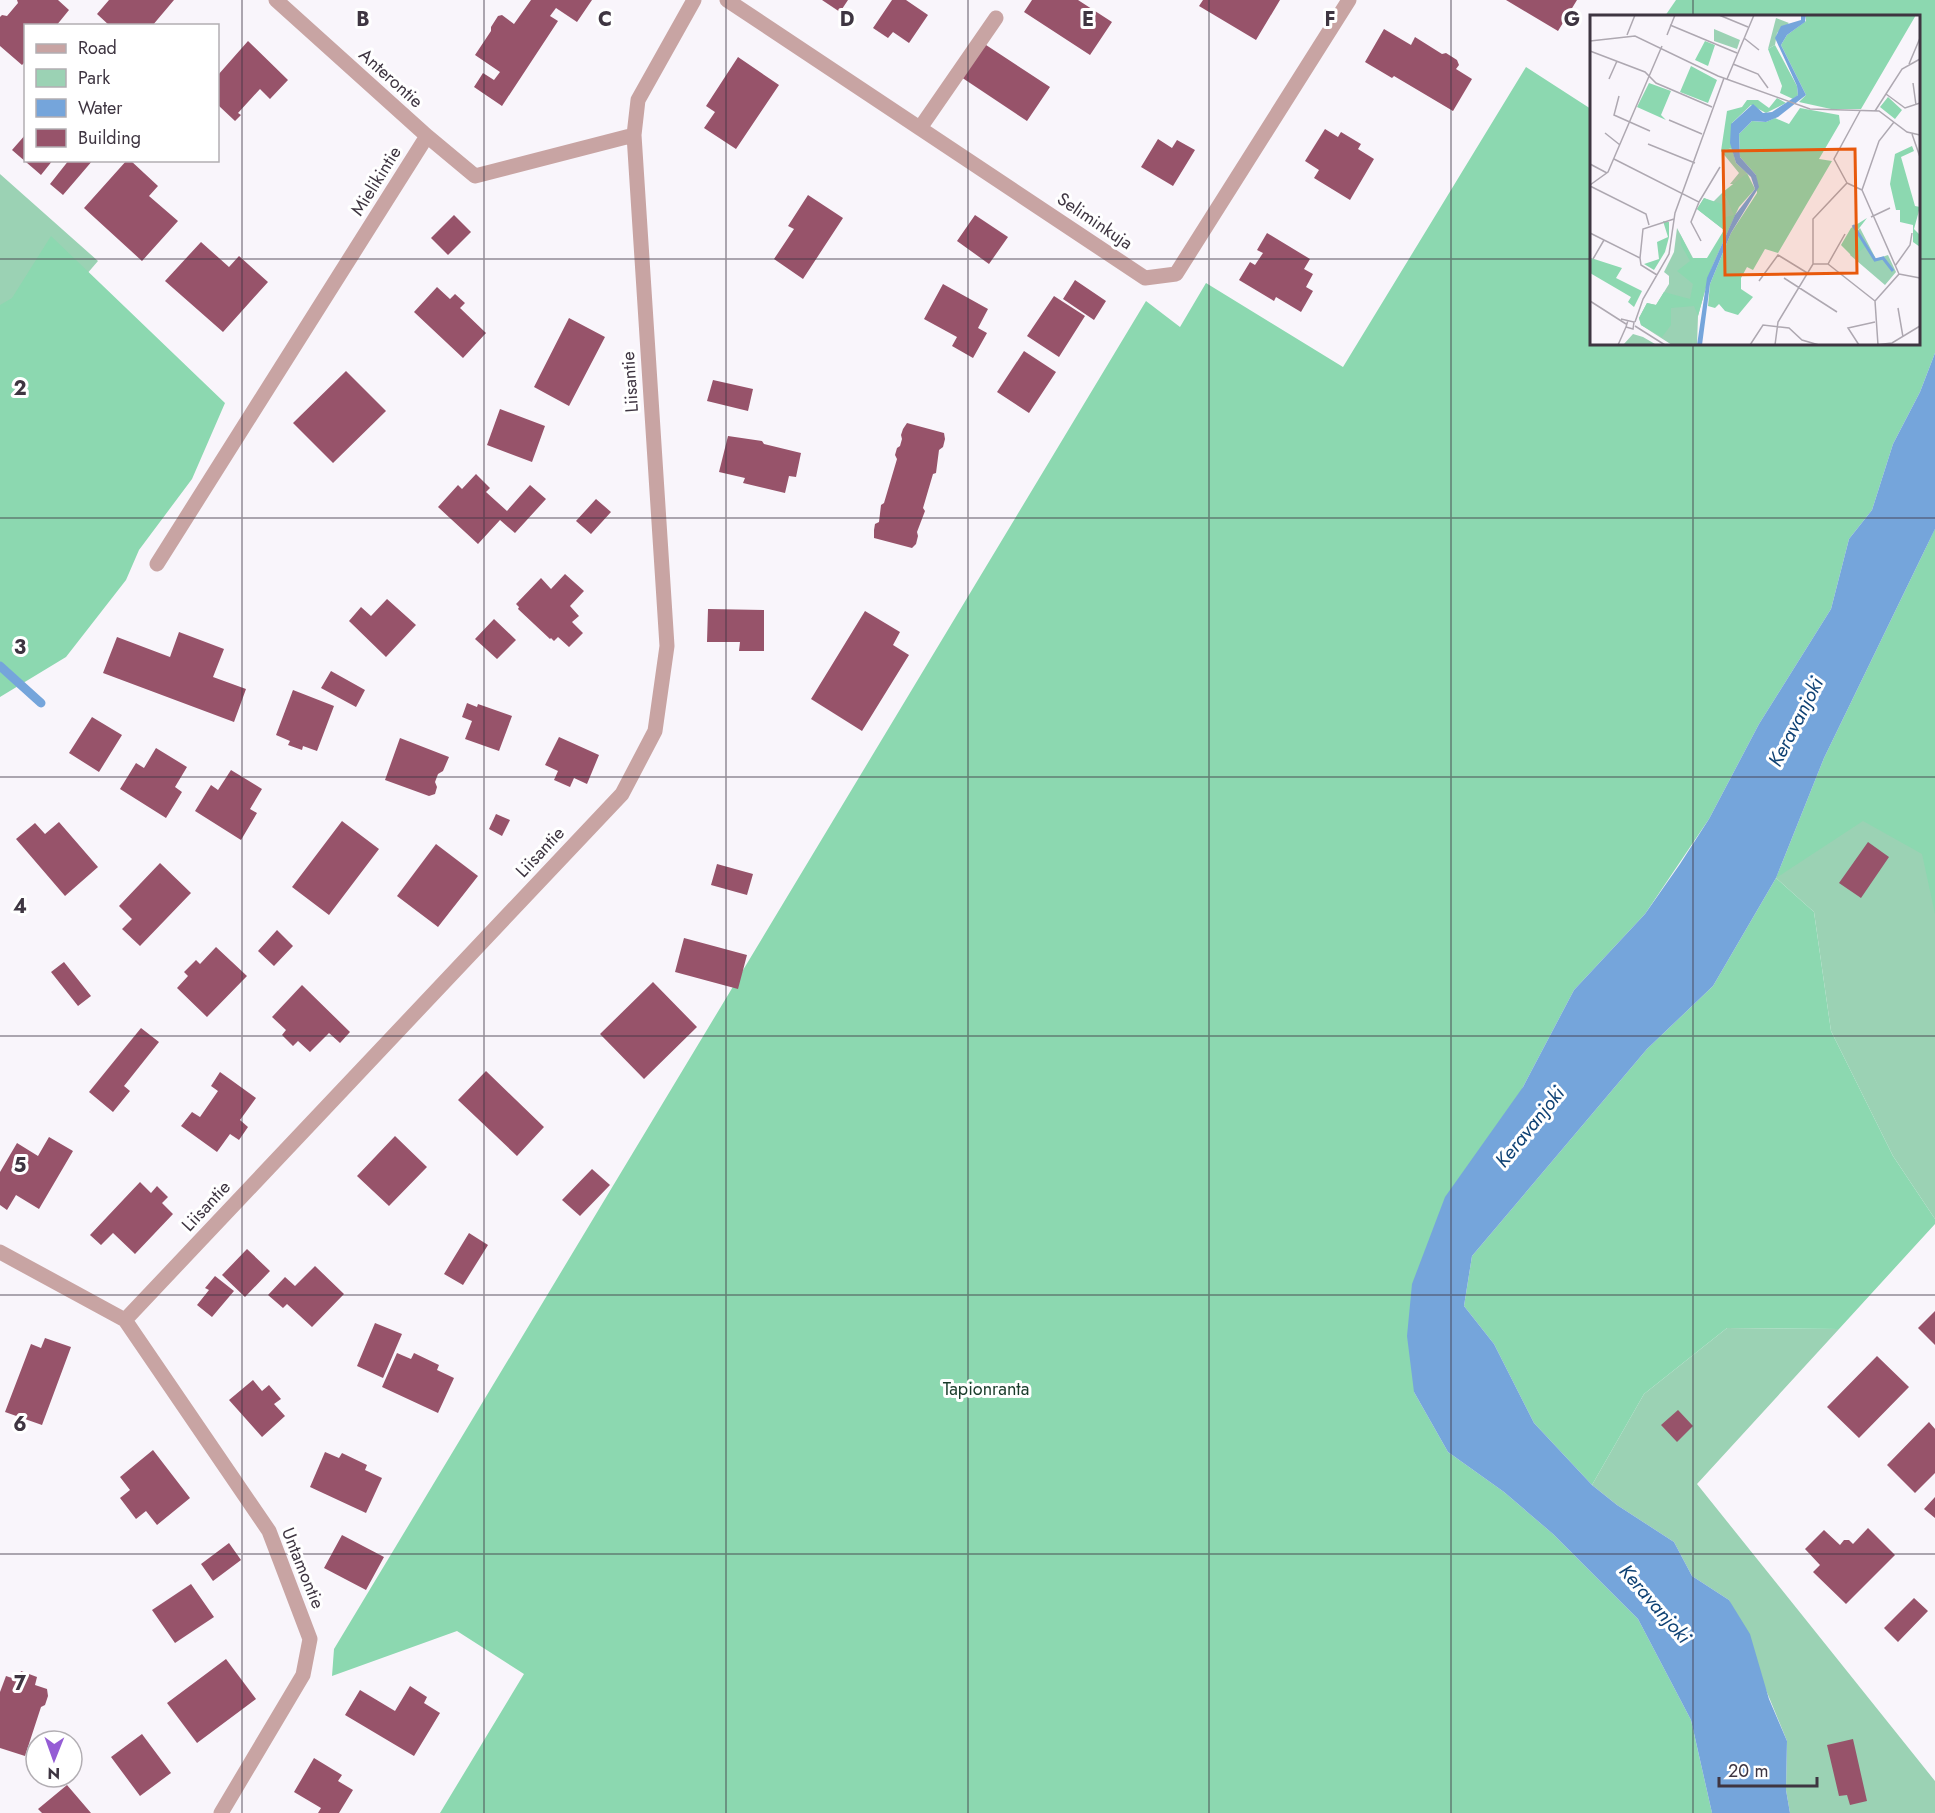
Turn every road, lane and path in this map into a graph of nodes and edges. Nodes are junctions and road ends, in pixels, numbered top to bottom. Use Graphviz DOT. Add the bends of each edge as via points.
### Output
graph roads {
  1 [pos="276,0"];
  2 [pos="694,0"];
  3 [pos="727,0"];
  4 [pos="1349,0"];
  5 [pos="996,18"];
  6 [pos="920,128"];
  7 [pos="634,135"];
  8 [pos="427,136"];
  9 [pos="157,564"];
  10 [pos="0,1252"];
  11 [pos="124,1320"];
  12 [pos="221,1813"];
  1 -- 8 [label="street, Anterontie"];
  2 -- 7 [label="street" via="638,100"];
  3 -- 6 [label="street, Seliminkuja"];
  4 -- 6 [label="street, Seliminkuja" via="1176,274 1145,278"];
  5 -- 6 [label="street"];
  7 -- 8 [label="street" via="475,176"];
  7 -- 11 [label="street, Liisantie" via="667,646 655,731 622,794"];
  8 -- 9 [label="street, Mielikintie"];
  10 -- 11 [label="street"];
  11 -- 12 [label="street, Untamontie" via="269,1531 310,1639 303,1675"];
}
